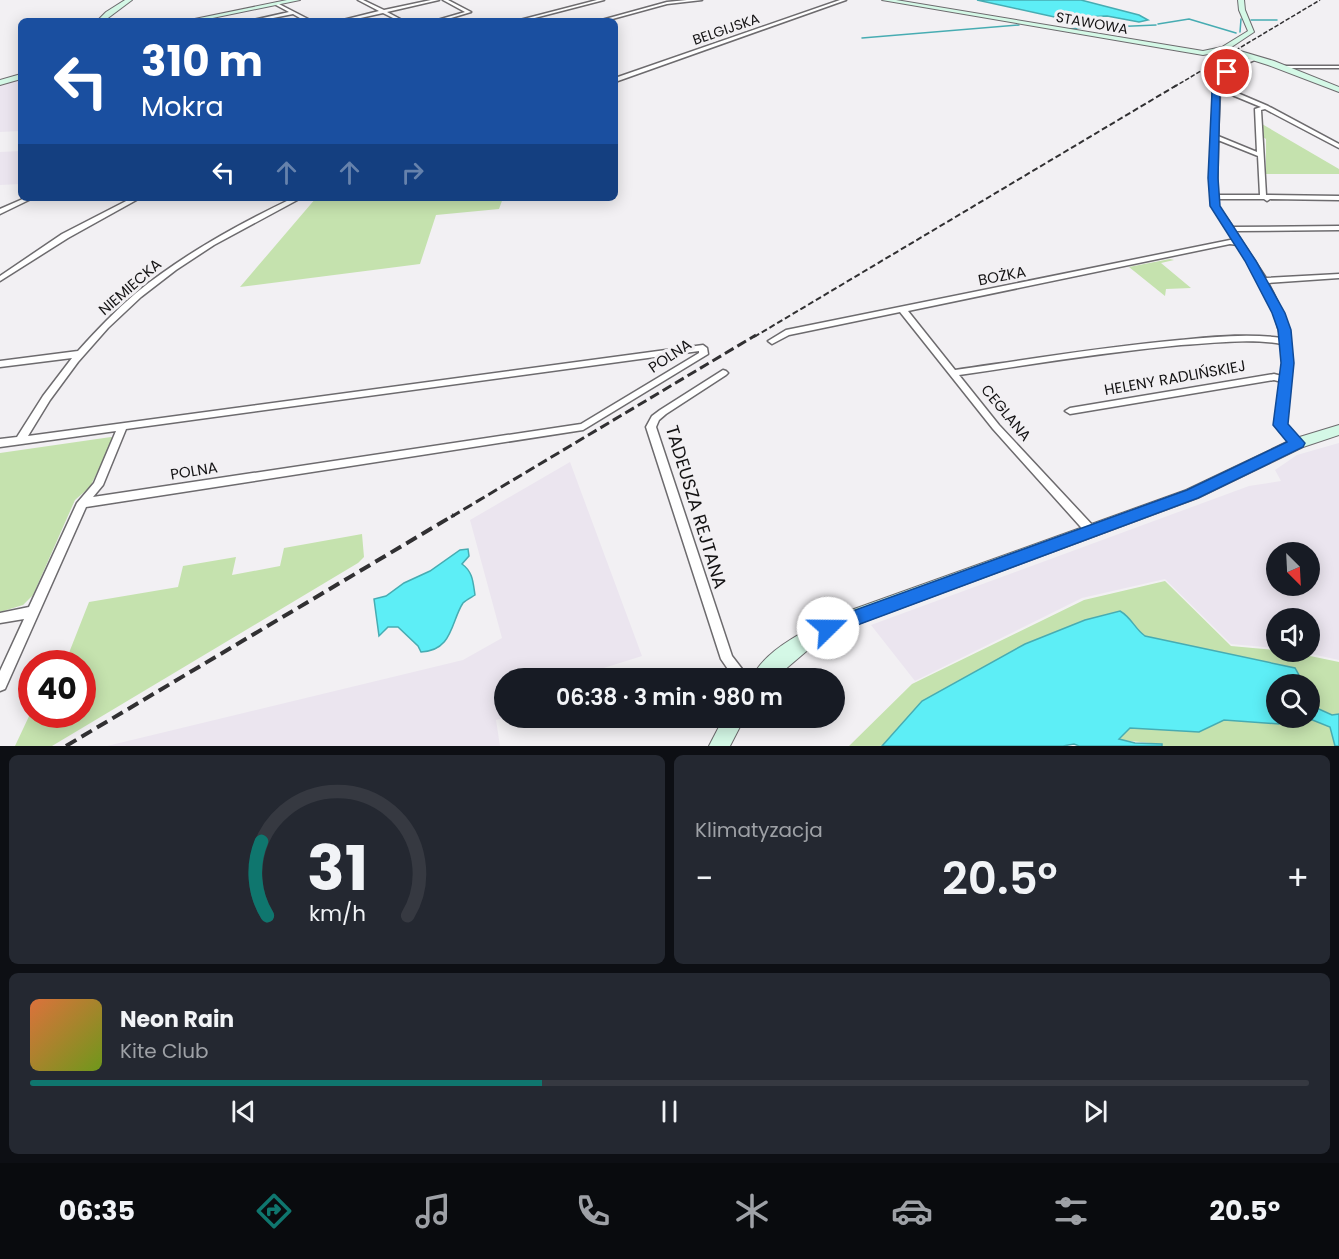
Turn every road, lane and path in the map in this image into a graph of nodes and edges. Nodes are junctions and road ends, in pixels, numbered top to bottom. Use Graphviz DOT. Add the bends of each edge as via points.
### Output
graph roads {
  1 [pos="129,0"];
  2 [pos="297,0"];
  3 [pos="360,0"];
  4 [pos="437,0"];
  5 [pos="445,0"];
  6 [pos="602,0"];
  7 [pos="700,0"];
  8 [pos="844,0"];
  9 [pos="885,0"];
  10 [pos="1241,0"];
  11 [pos="277,4"];
  12 [pos="383,12"];
  13 [pos="293,13"];
  14 [pos="103,18"];
  15 [pos="204,18"];
  16 [pos="267,18"];
  17 [pos="302,18"];
  18 [pos="355,18"];
  19 [pos="396,18"];
  20 [pos="447,18"];
  21 [pos="530,18"];
  22 [pos="611,18"];
  23 [pos="1224,49"];
  24 [pos="1257,58"];
  25 [pos="1283,67"];
  26 [pos="1339,67"];
  27 [pos="18,77"];
  28 [pos="618,79"];
  29 [pos="0,83"];
  30 [pos="1218,87"];
  31 [pos="1339,90"];
  32 [pos="1266,107"];
  33 [pos="1215,137"];
  34 [pos="1339,146"];
  35 [pos="1260,155"];
  36 [pos="1214,197"];
  37 [pos="1339,198"];
  38 [pos="1267,199"];
  39 [pos="24,201"];
  40 [pos="131,201"];
  41 [pos="291,201"];
  42 [pos="0,212"];
  43 [pos="1339,228"];
  44 [pos="1230,229"];
  45 [pos="1238,243"];
  46 [pos="1339,276"];
  47 [pos="0,279"];
  48 [pos="1262,281"];
  49 [pos="902,309"];
  50 [pos="772,341"];
  51 [pos="1286,342"];
  52 [pos="79,354"];
  53 [pos="0,364"];
  54 [pos="723,373"];
  55 [pos="954,373"];
  56 [pos="1285,380"];
  57 [pos="1070,411"];
  58 [pos="122,427"];
  59 [pos="1339,430"];
  60 [pos="20,441"];
  61 [pos="0,443"];
  62 [pos="1298,443"];
  63 [pos="81,503"];
  64 [pos="1092,532"];
  65 [pos="33,612"];
  66 [pos="0,618"];
  67 [pos="732,668"];
  68 [pos="773,668"];
  69 [pos="0,685"];
  70 [pos="729,728"];
  71 [pos="718,746"];
  1 -- 14 [label="street"];
  2 -- 11 [label="street"];
  3 -- 12 [label="street"];
  4 -- 12 [label="street"];
  5 -- 20 [label="street" via="469,12"];
  6 -- 21 [label="street"];
  7 -- 22 [label="street" via="671,2"];
  8 -- 28 [label="street, BELGIJSKA"];
  9 -- 23 [label="street, STAWOWA" via="1193,52"];
  10 -- 23 [label="street" via="1240,10 1252,31"];
  11 -- 13 [label="street"];
  11 -- 15 [label="street"];
  12 -- 18 [label="street"];
  12 -- 19 [label="street"];
  13 -- 16 [label="street"];
  13 -- 17 [label="street"];
  23 -- 24 [label="street"];
  24 -- 25 [label="street"];
  24 -- 30 [label="street" via="1227,72"];
  25 -- 26 [label="street"];
  25 -- 31 [label="street"];
  27 -- 29 [label="street"];
  30 -- 32 [label="street"];
  30 -- 33 [label="street"];
  32 -- 34 [label="street"];
  32 -- 35 [label="street" via="1258,109"];
  33 -- 35 [label="street"];
  33 -- 36 [label="street"];
  35 -- 38 [label="street" via="1263,195"];
  36 -- 38 [label="street"];
  36 -- 44 [label="street" via="1215,206"];
  37 -- 38 [label="street"];
  39 -- 42 [label="street"];
  40 -- 47 [label="street" via="81,227"];
  41 -- 52 [label="street, NIEMIECKA" via="249,220 194,253 136,297"];
  43 -- 44 [label="street"];
  44 -- 45 [label="street"];
  45 -- 48 [label="street"];
  45 -- 49 [label="street, BOŻKA"];
  46 -- 48 [label="street"];
  48 -- 51 [label="street" via="1279,313"];
  49 -- 50 [label="street, BOŻKA" via="786,333"];
  49 -- 55 [label="street, CEGLANA"];
  51 -- 55 [label="street" via="1241,339 1121,348"];
  51 -- 56 [label="street"];
  52 -- 53 [label="street"];
  52 -- 60 [label="street, NIEMIECKA"];
  54 -- 67 [label="street, TADEUSZA REJTANA" via="663,412 651,427"];
  55 -- 64 [label="street, CEGLANA" via="996,427"];
  56 -- 57 [label="street, HELENY RADLIŃSKIEJ" via="1274,376"];
  56 -- 62 [label="street" via="1280,425"];
  58 -- 60 [label="street, POLNA"];
  58 -- 63 [label="street" via="98,485"];
  58 -- 63 [label="street, POLNA" via="703,348 704,354 583,427"];
  59 -- 62 [label="street"];
  60 -- 61 [label="street, POLNA"];
  62 -- 64 [label="street" via="1192,494"];
  63 -- 65 [label="street"];
  64 -- 68 [label="street" via="828,628 794,648"];
  65 -- 66 [label="street"];
  65 -- 69 [label="street"];
  70 -- 71 [label="street"];
}
